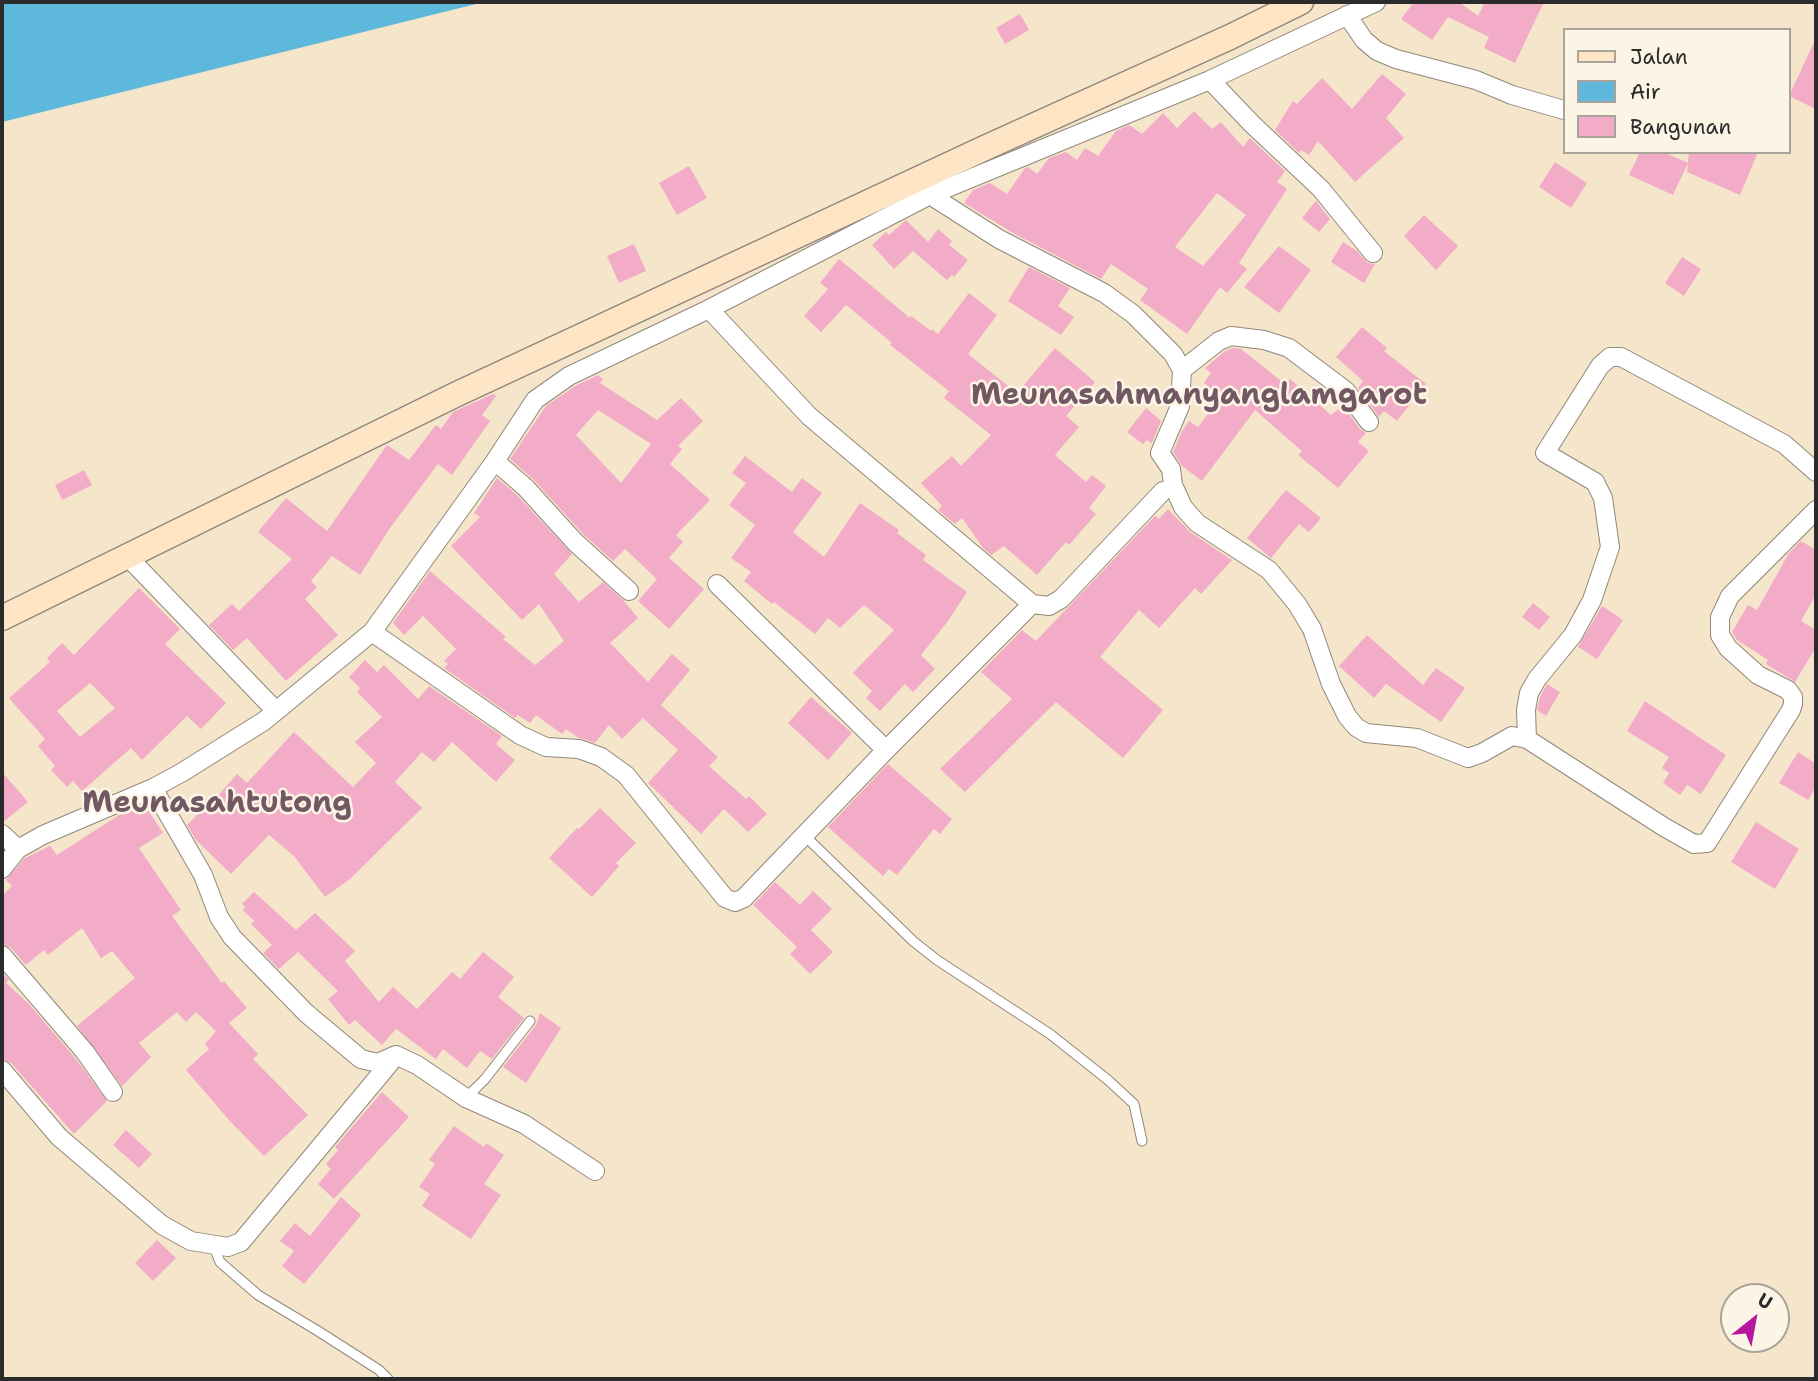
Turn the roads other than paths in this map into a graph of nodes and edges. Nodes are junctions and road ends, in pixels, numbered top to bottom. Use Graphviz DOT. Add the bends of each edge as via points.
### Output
graph roads {
  1 [pos="1301,2"];
  2 [pos="1376,2"];
  3 [pos="1348,15"];
  4 [pos="1210,80"];
  5 [pos="1562,109"];
  6 [pos="930,195"];
  7 [pos="1373,253"];
  8 [pos="709,309"];
  9 [pos="1182,370"];
  10 [pos="1368,422"];
  11 [pos="495,461"];
  12 [pos="1816,472"];
  13 [pos="1163,491"];
  14 [pos="1816,510"];
  15 [pos="128,557"];
  16 [pos="717,584"];
  17 [pos="629,591"];
  18 [pos="1032,604"];
  19 [pos="2,618"];
  20 [pos="372,632"];
  21 [pos="276,711"];
  22 [pos="1527,739"];
  23 [pos="886,750"];
  24 [pos="153,788"];
  25 [pos="2,834"];
  26 [pos="804,835"];
  27 [pos="18,849"];
  28 [pos="2,869"];
  29 [pos="2,955"];
  30 [pos="530,1021"];
  31 [pos="396,1055"];
  32 [pos="2,1070"];
  33 [pos="113,1092"];
  34 [pos="466,1098"];
  35 [pos="1142,1141"];
  36 [pos="595,1171"];
  37 [pos="214,1247"];
  38 [pos="388,1379"];
  1 -- 15 [label="street" via="457,394"];
  2 -- 3 [label="street"];
  3 -- 4 [label="street"];
  3 -- 5 [label="street" via="1377,51"];
  4 -- 6 [label="street"];
  4 -- 7 [label="street" via="1321,189"];
  6 -- 8 [label="street"];
  6 -- 9 [label="street" via="999,239 1124,307 1173,354"];
  8 -- 11 [label="street" via="540,394"];
  8 -- 18 [label="street" via="808,416"];
  9 -- 10 [label="street" via="1231,336 1264,340 1289,348 1346,391"];
  9 -- 22 [label="street" via="1180,406 1160,453 1171,469 1183,507 1197,523 1269,570 1297,604 1312,629 1331,684 1356,727 1366,733 1417,738 1468,758 1512,736"];
  11 -- 17 [label="street"];
  11 -- 20 [label="street"];
  12 -- 22 [label="street" via="1762,431 1621,357 1610,357 1600,366 1545,453 1595,482 1603,498 1610,547 1586,612 1529,693"];
  13 -- 18 [label="street" via="1061,599 1049,606"];
  14 -- 22 [label="street" via="1730,596 1720,617 1720,635 1728,648 1758,675 1788,690 1793,704 1707,843 1694,844"];
  15 -- 19 [label="street"];
  15 -- 21 [label="street"];
  16 -- 23 [label="street"];
  18 -- 23 [label="street"];
  20 -- 21 [label="street"];
  20 -- 26 [label="street" via="520,735 546,747 579,749 601,757 626,775 728,901 744,898"];
  21 -- 24 [label="street"];
  23 -- 26 [label="street"];
  24 -- 27 [label="street"];
  24 -- 31 [label="street" via="232,937 306,1013 361,1059 378,1063"];
  25 -- 27 [label="street"];
  26 -- 35 [label="lane" via="913,941 1050,1034 1108,1080 1134,1104"];
  27 -- 28 [label="street"];
  29 -- 33 [label="street"];
  30 -- 34 [label="lane"];
  31 -- 34 [label="street"];
  31 -- 37 [label="street" via="242,1242"];
  32 -- 37 [label="street" via="59,1137 162,1225"];
  34 -- 36 [label="street" via="524,1124"];
  37 -- 38 [label="lane" via="219,1262 258,1295"];
}
